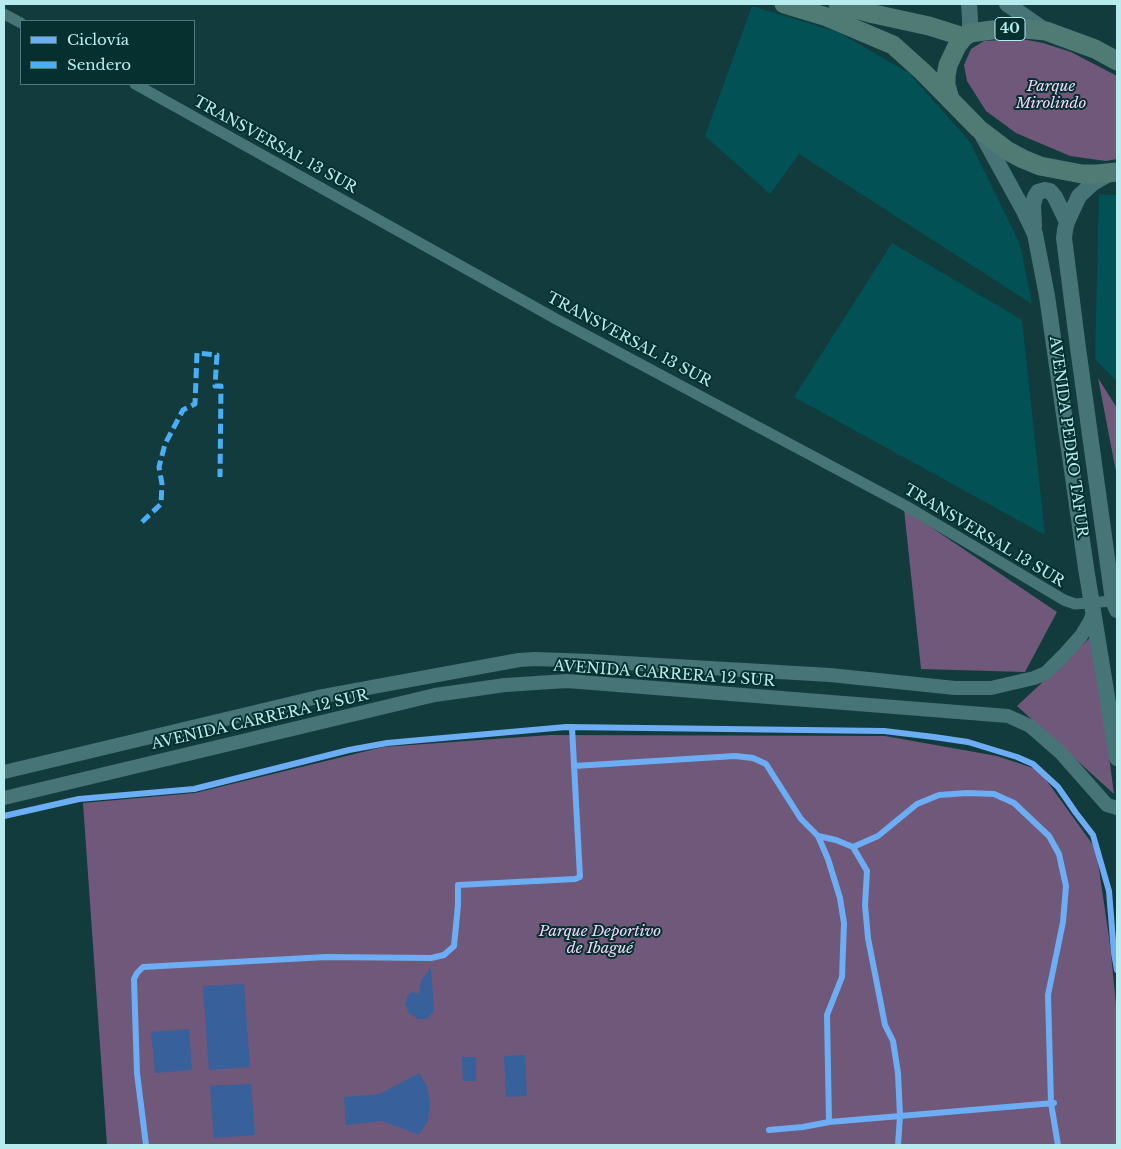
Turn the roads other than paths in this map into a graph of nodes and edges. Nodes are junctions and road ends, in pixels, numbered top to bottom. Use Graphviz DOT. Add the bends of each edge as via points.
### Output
graph roads {
  1 [pos="784,4"];
  2 [pos="838,4"];
  3 [pos="969,4"];
  4 [pos="1007,4"];
  5 [pos="4,14"];
  6 [pos="20,22"];
  7 [pos="1046,31"];
  8 [pos="967,35"];
  9 [pos="1117,61"];
  10 [pos="137,85"];
  11 [pos="950,99"];
  12 [pos="979,129"];
  13 [pos="1114,173"];
  14 [pos="1068,222"];
  15 [pos="1036,234"];
  16 [pos="1115,605"];
  17 [pos="1093,607"];
  18 [pos="1117,758"];
  19 [pos="4,772"];
  20 [pos="4,798"];
  21 [pos="1117,808"];
  1 -- 11 [label="main road" via="828,17 893,45"];
  2 -- 8 [label="main road, 40"];
  3 -- 8 [label="main road"];
  4 -- 7 [label="main road"];
  5 -- 6 [label="street"];
  7 -- 8 [label="main road, 40" via="992,30"];
  7 -- 9 [label="main road, 40"];
  8 -- 11 [label="main road" via="957,46 948,65 946,85"];
  10 -- 17 [label="street, TRANSVERSAL 13 SUR" via="548,314 906,506 1064,600"];
  11 -- 12 [label="main road"];
  12 -- 13 [label="main road" via="1008,151 1040,166 1082,174"];
  12 -- 15 [label="main road, AVENIDA PEDRO TAFUR"];
  13 -- 14 [label="main road, AVENIDA PEDRO TAFUR" via="1093,183 1079,196"];
  14 -- 15 [label="main road" via="1050,191 1038,192 1033,205"];
  14 -- 16 [label="main road, AVENIDA PEDRO TAFUR" via="1064,238"];
  15 -- 17 [label="main road, AVENIDA PEDRO TAFUR"];
  16 -- 17 [label="street, TRANSVERSAL 13 SUR"];
  17 -- 18 [label="main road, AVENIDA PEDRO TAFUR"];
  17 -- 19 [label="street, AVENIDA CARRERA 12 SUR" via="1090,621 1081,636 1046,673 991,688 955,688 830,675 581,660 527,660 318,697"];
  20 -- 21 [label="street, AVENIDA CARRERA 12 SUR" via="434,695 505,685 567,681 1008,716 1030,726 1062,753 1107,805"];
}
